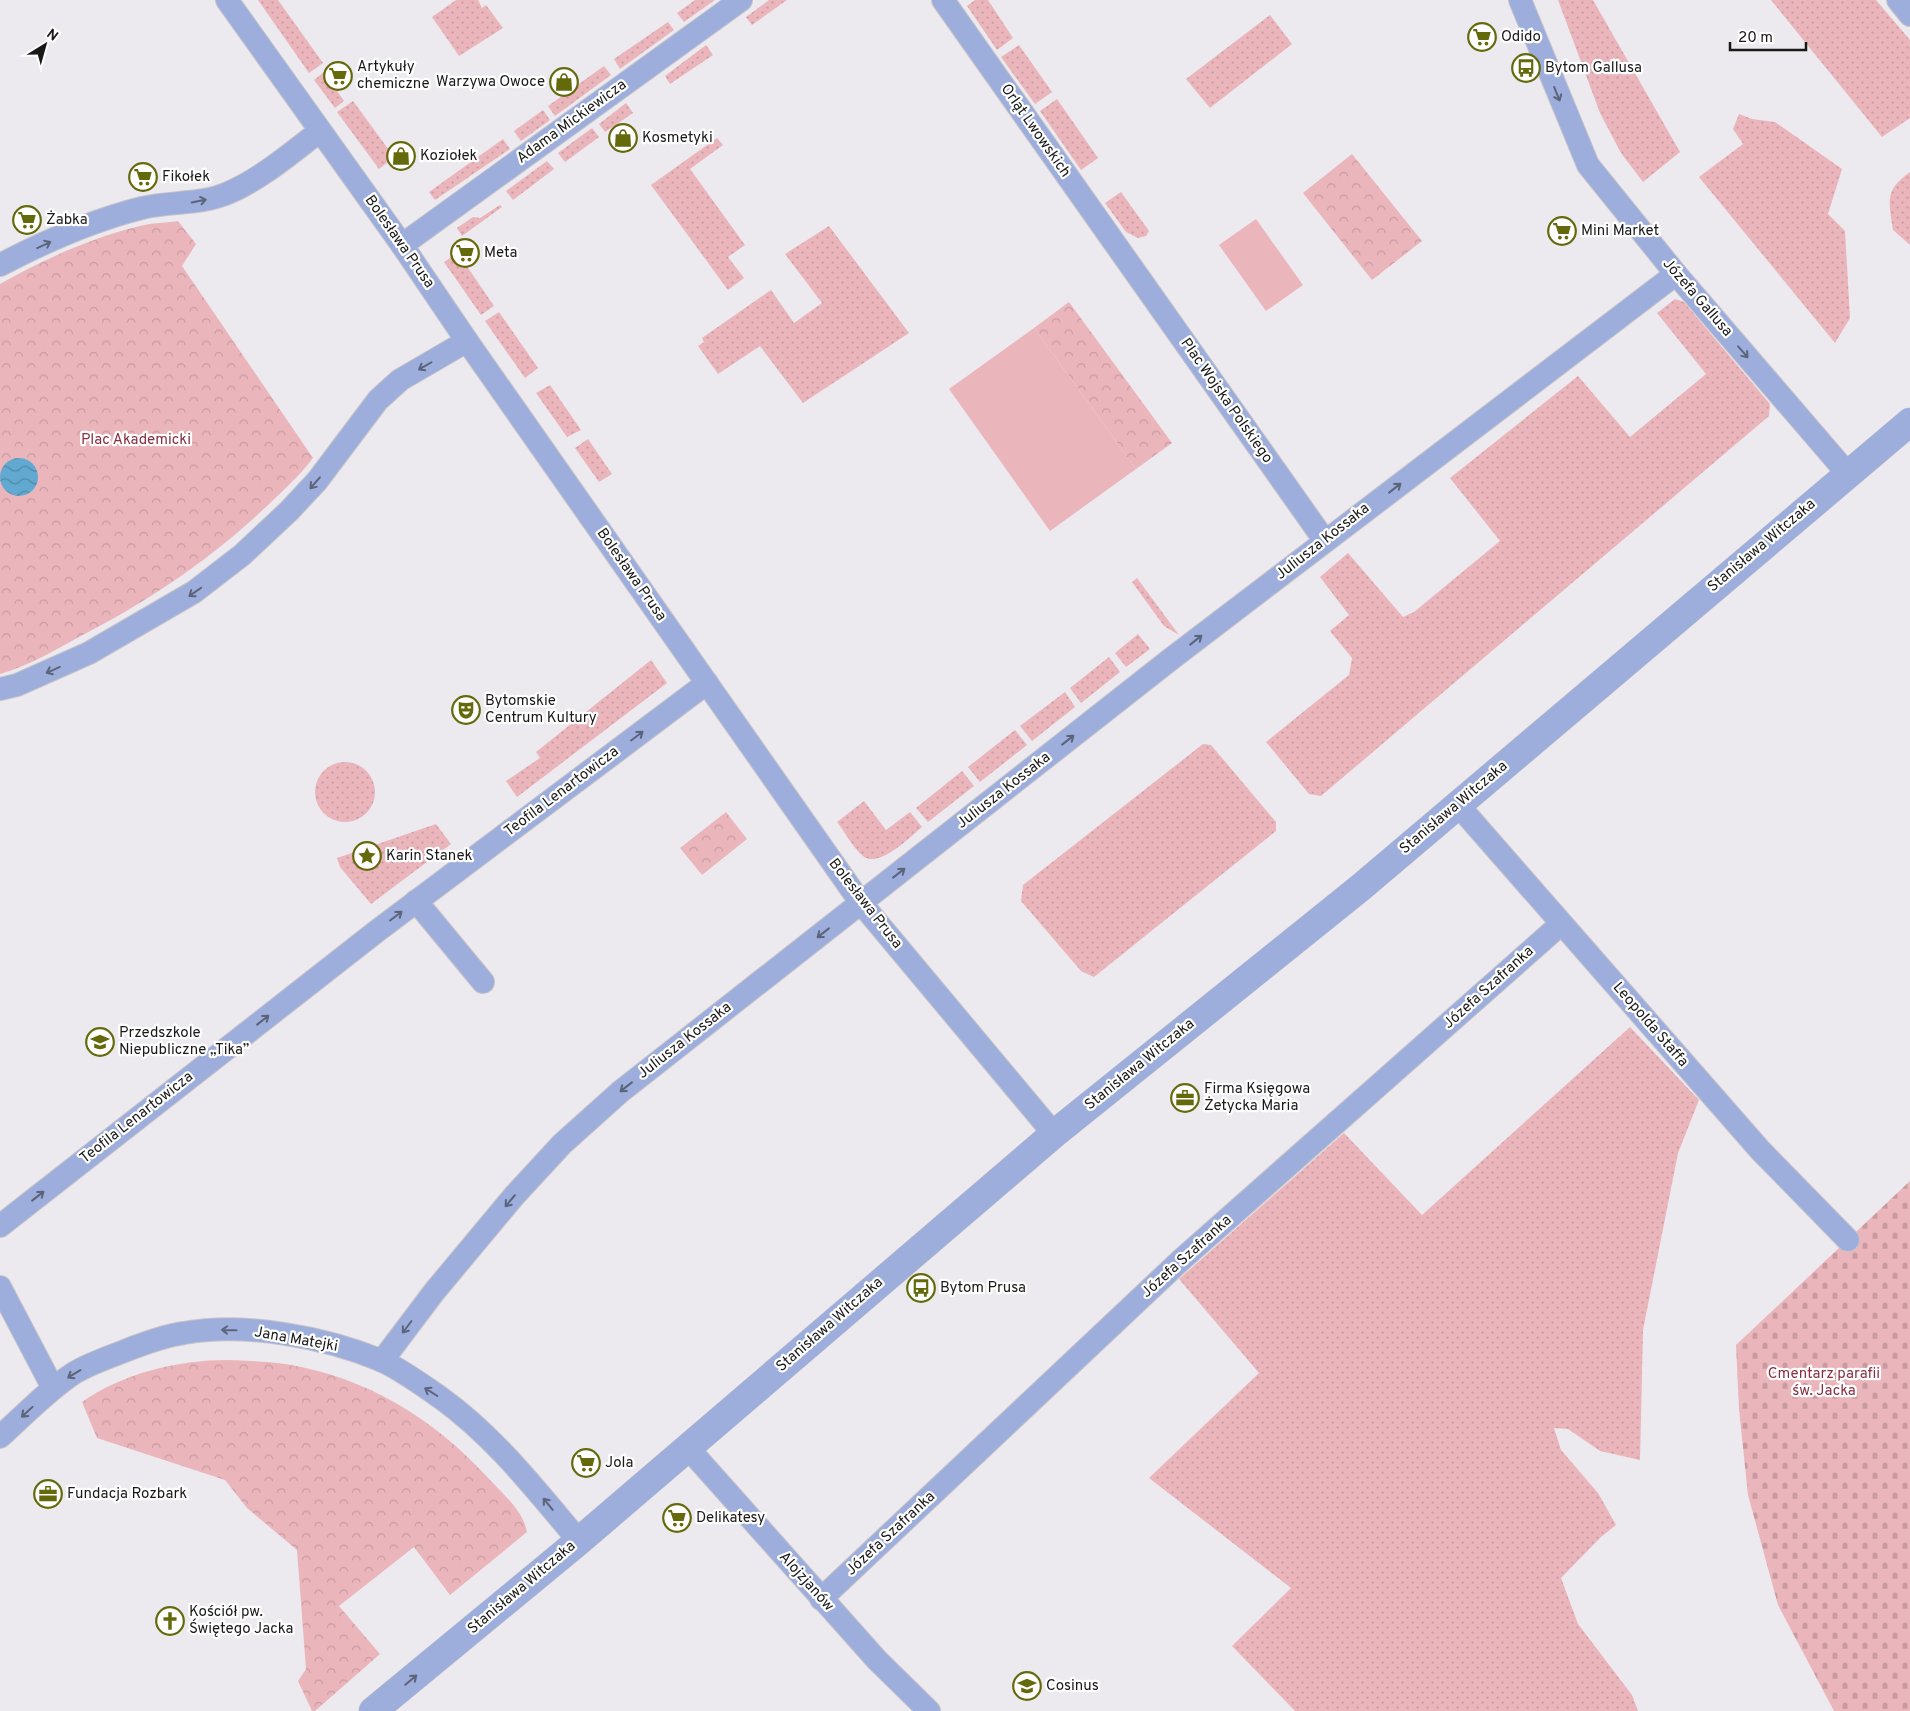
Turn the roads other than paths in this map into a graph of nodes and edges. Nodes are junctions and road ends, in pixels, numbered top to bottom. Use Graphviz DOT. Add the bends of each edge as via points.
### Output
graph roads {
  1 [pos="227,0"];
  2 [pos="742,0"];
  3 [pos="943,0"];
  4 [pos="1520,0"];
  5 [pos="1898,0"];
  6 [pos="1910,15"];
  7 [pos="320,131"];
  8 [pos="402,245"];
  9 [pos="2,259"];
  10 [pos="1127,261"];
  11 [pos="1676,274"];
  12 [pos="467,341"];
  13 [pos="1910,422"];
  14 [pos="1847,473"];
  15 [pos="1325,541"];
  16 [pos="707,683"];
  17 [pos="0,690"];
  18 [pos="1458,805"];
  19 [pos="416,901"];
  20 [pos="861,903"];
  21 [pos="1561,924"];
  22 [pos="483,982"];
  23 [pos="1054,1134"];
  24 [pos="0,1226"];
  25 [pos="1848,1240"];
  26 [pos="0,1287"];
  27 [pos="382,1361"];
  28 [pos="53,1388"];
  29 [pos="0,1437"];
  30 [pos="688,1448"];
  31 [pos="579,1541"];
  32 [pos="821,1600"];
  33 [pos="373,1711"];
  34 [pos="929,1711"];
  1 -- 7 [label="street, Bolesława Prusa"];
  2 -- 8 [label="street, Adama Mickiewicza"];
  3 -- 10 [label="street, Orląt Lwowskich"];
  4 -- 11 [label="street, Józefa Gallusa, one-way" via="1588,165"];
  5 -- 6 [label="street"];
  7 -- 8 [label="street, Bolesława Prusa"];
  9 -- 7 [label="street, one-way" via="143,208 199,202 228,193"];
  8 -- 12 [label="street, Bolesława Prusa"];
  10 -- 15 [label="street, Plac Wojska Polskiego"];
  11 -- 14 [label="street, Józefa Gallusa, one-way"];
  15 -- 11 [label="street, Juliusza Kossaka, one-way"];
  12 -- 16 [label="street, Bolesława Prusa"];
  12 -- 17 [label="street, one-way" via="400,380 378,400 317,481 289,511 242,555 194,592 89,653"];
  13 -- 14 [label="street, Stanisława Witczaka"];
  14 -- 18 [label="street, Stanisława Witczaka"];
  20 -- 15 [label="street, Juliusza Kossaka, one-way"];
  19 -- 16 [label="street, Teofila Lenartowicza, one-way"];
  16 -- 20 [label="street, Bolesława Prusa"];
  18 -- 21 [label="street, Leopolda Staffa"];
  18 -- 23 [label="street, Stanisława Witczaka"];
  19 -- 22 [label="street"];
  24 -- 19 [label="street, Teofila Lenartowicza, one-way"];
  20 -- 23 [label="street, Bolesława Prusa"];
  20 -- 27 [label="street, Juliusza Kossaka, one-way" via="620,1092 562,1144 434,1292"];
  21 -- 25 [label="street, Leopolda Staffa" via="1760,1150"];
  21 -- 32 [label="street, Józefa Szafranka" via="1180,1262"];
  23 -- 30 [label="street, Stanisława Witczaka"];
  26 -- 28 [label="street"];
  27 -- 28 [label="street, Jana Matejki, one-way" via="330,1343 257,1332 184,1333 105,1358"];
  31 -- 27 [label="street, Jana Matejki, one-way" via="491,1439 441,1398"];
  28 -- 29 [label="street, Jana Matejki, one-way"];
  30 -- 31 [label="street, Stanisława Witczaka"];
  30 -- 32 [label="street, Alojzjanów"];
  33 -- 31 [label="street, Stanisława Witczaka, one-way"];
  32 -- 34 [label="street, Alojzjanów"];
}
